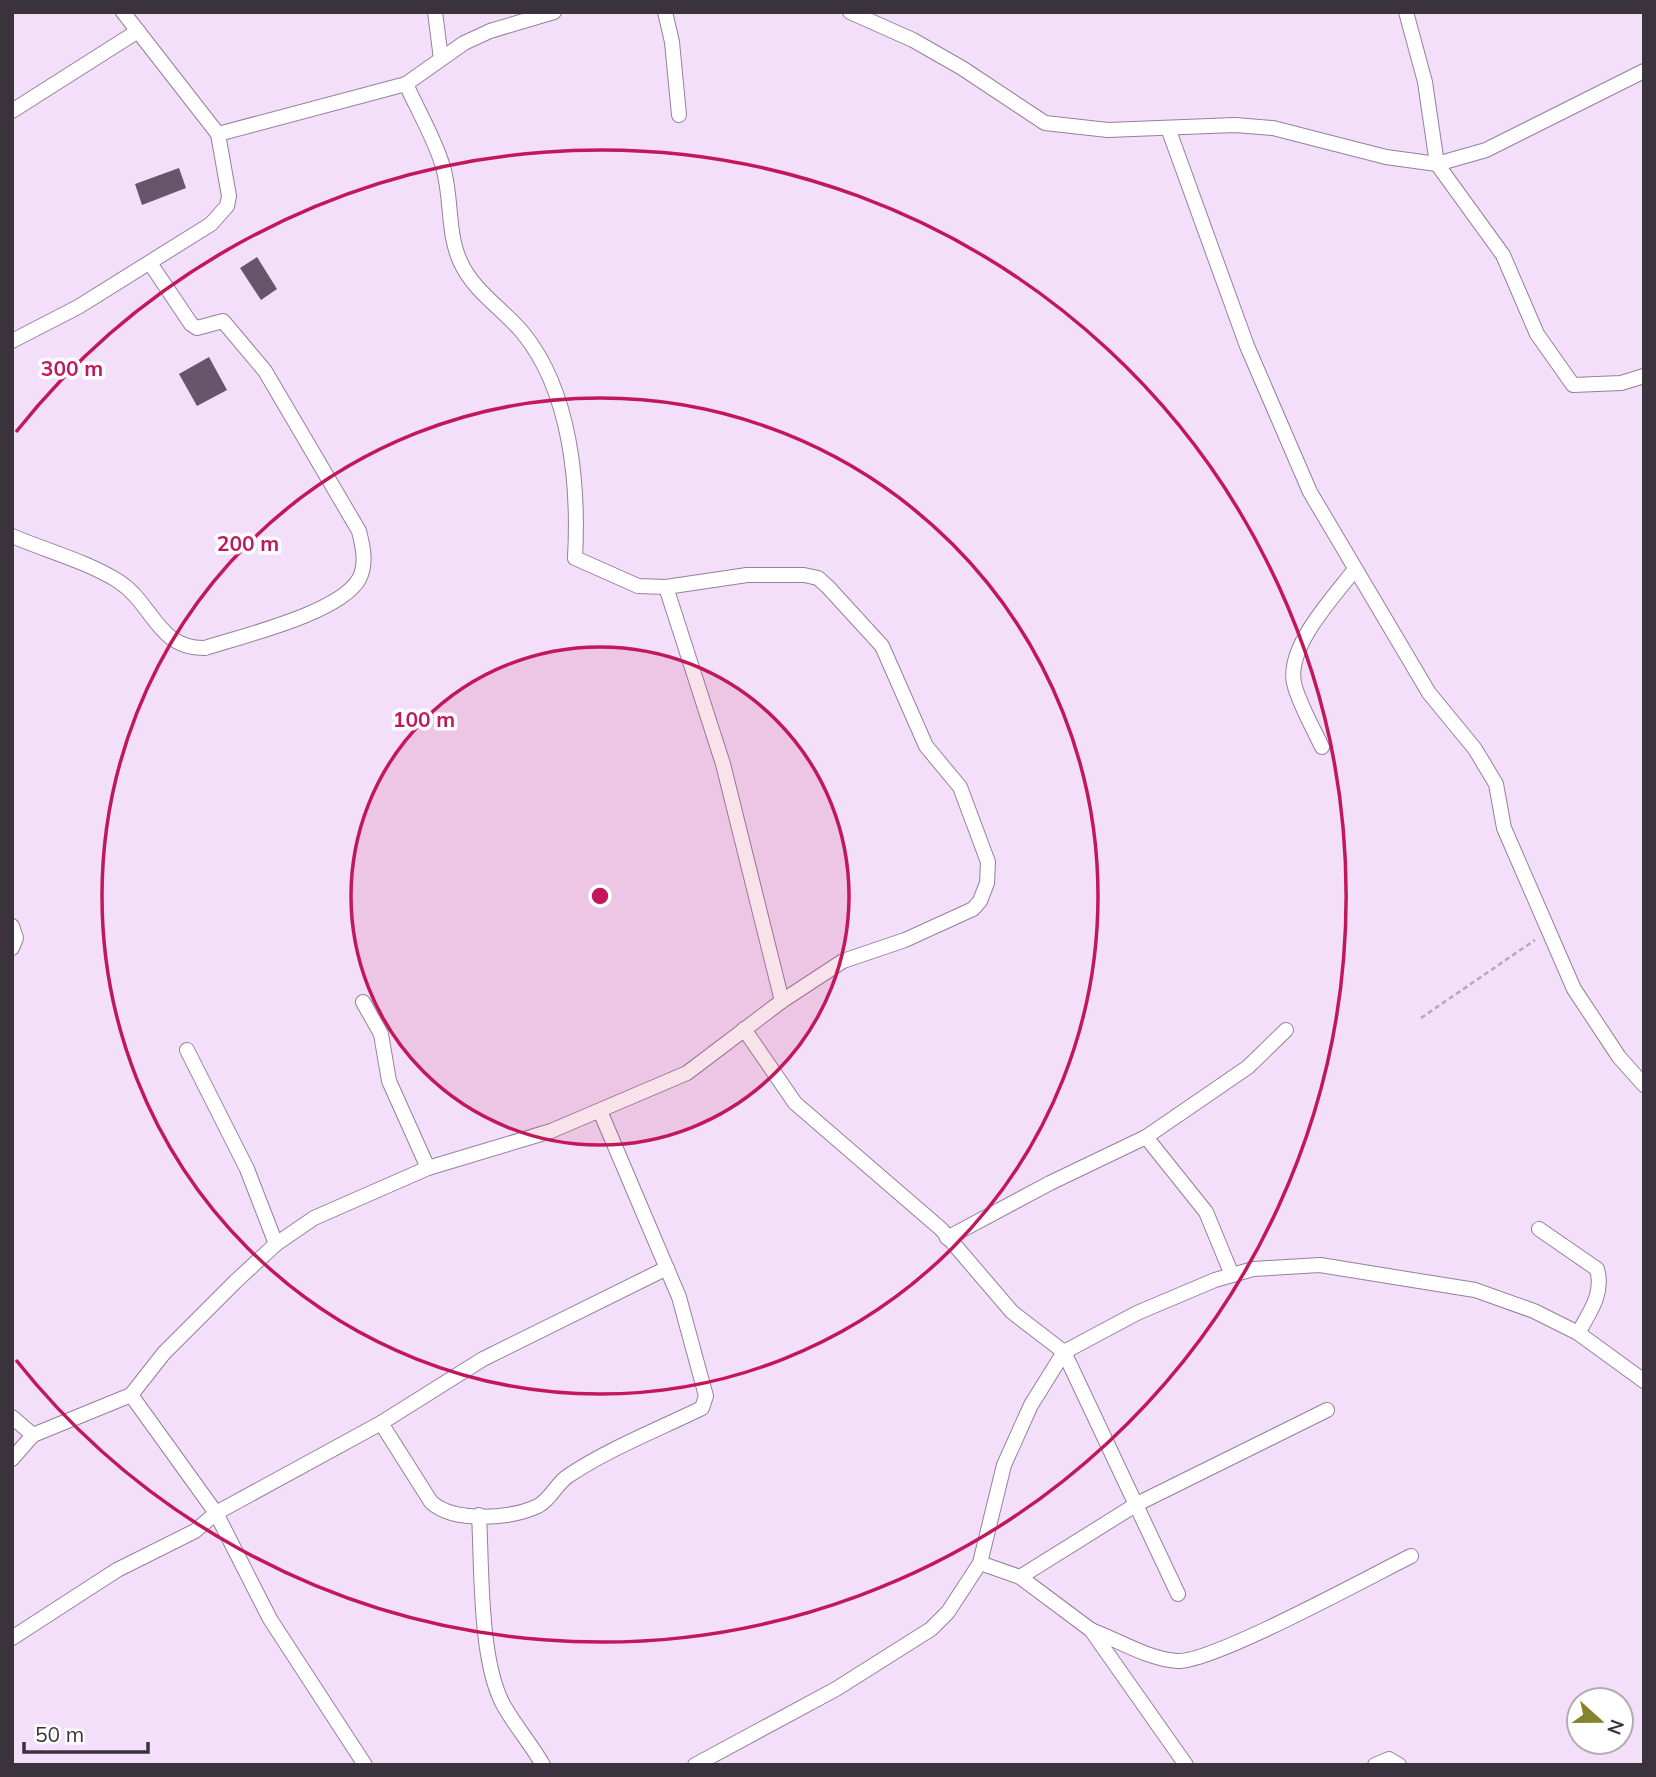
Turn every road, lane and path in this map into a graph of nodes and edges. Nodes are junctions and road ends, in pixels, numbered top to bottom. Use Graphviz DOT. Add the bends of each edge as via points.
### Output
graph roads {
  1 [pos="123,12"];
  2 [pos="435,12"];
  3 [pos="554,12"];
  4 [pos="665,12"];
  5 [pos="850,12"];
  6 [pos="1406,12"];
  7 [pos="138,31"];
  8 [pos="441,60"];
  9 [pos="1644,71"];
  10 [pos="406,84"];
  11 [pos="12,111"];
  12 [pos="679,116"];
  13 [pos="1168,128"];
  14 [pos="218,134"];
  15 [pos="1437,164"];
  16 [pos="150,263"];
  17 [pos="12,341"];
  18 [pos="1644,376"];
  19 [pos="12,536"];
  20 [pos="1355,569"];
  21 [pos="666,587"];
  22 [pos="1322,747"];
  23 [pos="12,926"];
  24 [pos="1547,932"];
  25 [pos="12,948"];
  26 [pos="782,1001"];
  27 [pos="363,1002"];
  28 [pos="1421,1018"];
  29 [pos="744,1029"];
  30 [pos="1286,1030"];
  31 [pos="187,1050"];
  32 [pos="1644,1086"];
  33 [pos="600,1111"];
  34 [pos="1146,1137"];
  35 [pos="428,1168"];
  36 [pos="1539,1229"];
  37 [pos="947,1238"];
  38 [pos="276,1244"];
  39 [pos="667,1268"];
  40 [pos="1232,1275"];
  41 [pos="1578,1333"];
  42 [pos="1064,1352"];
  43 [pos="1644,1381"];
  44 [pos="131,1395"];
  45 [pos="1327,1410"];
  46 [pos="12,1417"];
  47 [pos="380,1423"];
  48 [pos="33,1435"];
  49 [pos="12,1459"];
  50 [pos="1137,1504"];
  51 [pos="216,1513"];
  52 [pos="480,1515"];
  53 [pos="1412,1556"];
  54 [pos="980,1563"];
  55 [pos="1020,1577"];
  56 [pos="1178,1594"];
  57 [pos="1091,1630"];
  58 [pos="12,1638"];
  59 [pos="365,1765"];
  60 [pos="543,1765"];
  61 [pos="695,1765"];
  62 [pos="1186,1765"];
  63 [pos="1375,1765"];
  64 [pos="1399,1765"];
  1 -- 7 [label="street"];
  2 -- 8 [label="street"];
  3 -- 8 [label="street" via="490,31"];
  4 -- 12 [label="street"];
  5 -- 13 [label="street" via="913,40 1045,123 1108,130"];
  6 -- 15 [label="street" via="1425,82"];
  7 -- 11 [label="street"];
  7 -- 14 [label="street"];
  8 -- 10 [label="street"];
  9 -- 15 [label="street" via="1486,150"];
  10 -- 14 [label="street"];
  10 -- 21 [label="street" via="442,164 460,261 472,282 539,356 553,389 570,453 575,558 638,586"];
  13 -- 15 [label="street" via="1273,128 1386,157"];
  13 -- 20 [label="street" via="1247,346 1310,492"];
  14 -- 16 [label="street" via="227,206 211,224"];
  15 -- 18 [label="street" via="1503,255 1536,334 1573,385 1621,383"];
  16 -- 17 [label="street"];
  16 -- 19 [label="street" via="191,324 197,328 223,321 265,371 359,531 365,556 359,579 347,593 297,619 205,648 190,648 168,636 119,581"];
  20 -- 22 [label="street" via="1314,623 1293,667 1294,686"];
  20 -- 24 [label="street" via="1429,693 1475,749 1496,784 1504,828"];
  21 -- 26 [label="street" via="723,764"];
  21 -- 26 [label="street" via="747,575 804,575 823,583 882,646 926,746 960,787 988,862 988,883 972,909 905,940 843,961"];
  23 -- 25 [label="street" via="16,938"];
  24 -- 28 [label="path"];
  24 -- 32 [label="street" via="1574,989"];
  26 -- 29 [label="street"];
  27 -- 35 [label="street" via="380,1034 389,1081"];
  29 -- 33 [label="street" via="687,1073"];
  29 -- 37 [label="street" via="795,1103"];
  30 -- 34 [label="street" via="1248,1067"];
  31 -- 38 [label="street" via="247,1169"];
  33 -- 35 [label="street" via="551,1131"];
  33 -- 39 [label="street"];
  34 -- 37 [label="street"];
  34 -- 40 [label="street" via="1206,1212"];
  35 -- 38 [label="street" via="314,1218"];
  36 -- 41 [label="street" via="1597,1269 1598,1295"];
  37 -- 42 [label="street" via="1012,1312"];
  38 -- 44 [label="street" via="164,1353"];
  39 -- 47 [label="street" via="483,1359"];
  39 -- 52 [label="street" via="680,1297 706,1396 702,1408 568,1475 539,1505 510,1514"];
  40 -- 41 [label="street" via="1253,1269 1320,1265 1376,1272 1475,1290"];
  40 -- 42 [label="street" via="1137,1313"];
  41 -- 43 [label="street"];
  42 -- 50 [label="street"];
  42 -- 54 [label="street" via="1031,1405 1004,1465"];
  44 -- 48 [label="street"];
  44 -- 51 [label="street"];
  45 -- 50 [label="street"];
  46 -- 48 [label="street"];
  47 -- 51 [label="street"];
  47 -- 52 [label="street" via="430,1502 449,1514"];
  48 -- 49 [label="street"];
  50 -- 55 [label="street"];
  50 -- 56 [label="street"];
  51 -- 58 [label="street" via="195,1531 117,1570"];
  51 -- 59 [label="street" via="270,1619"];
  52 -- 60 [label="street" via="484,1612 495,1678 503,1705"];
  53 -- 57 [label="street" via="1256,1632 1180,1661"];
  54 -- 55 [label="street"];
  54 -- 61 [label="street" via="948,1612 931,1629 835,1689"];
  55 -- 57 [label="street"];
  57 -- 62 [label="street"];
  63 -- 64 [label="street" via="1390,1759"];
}
